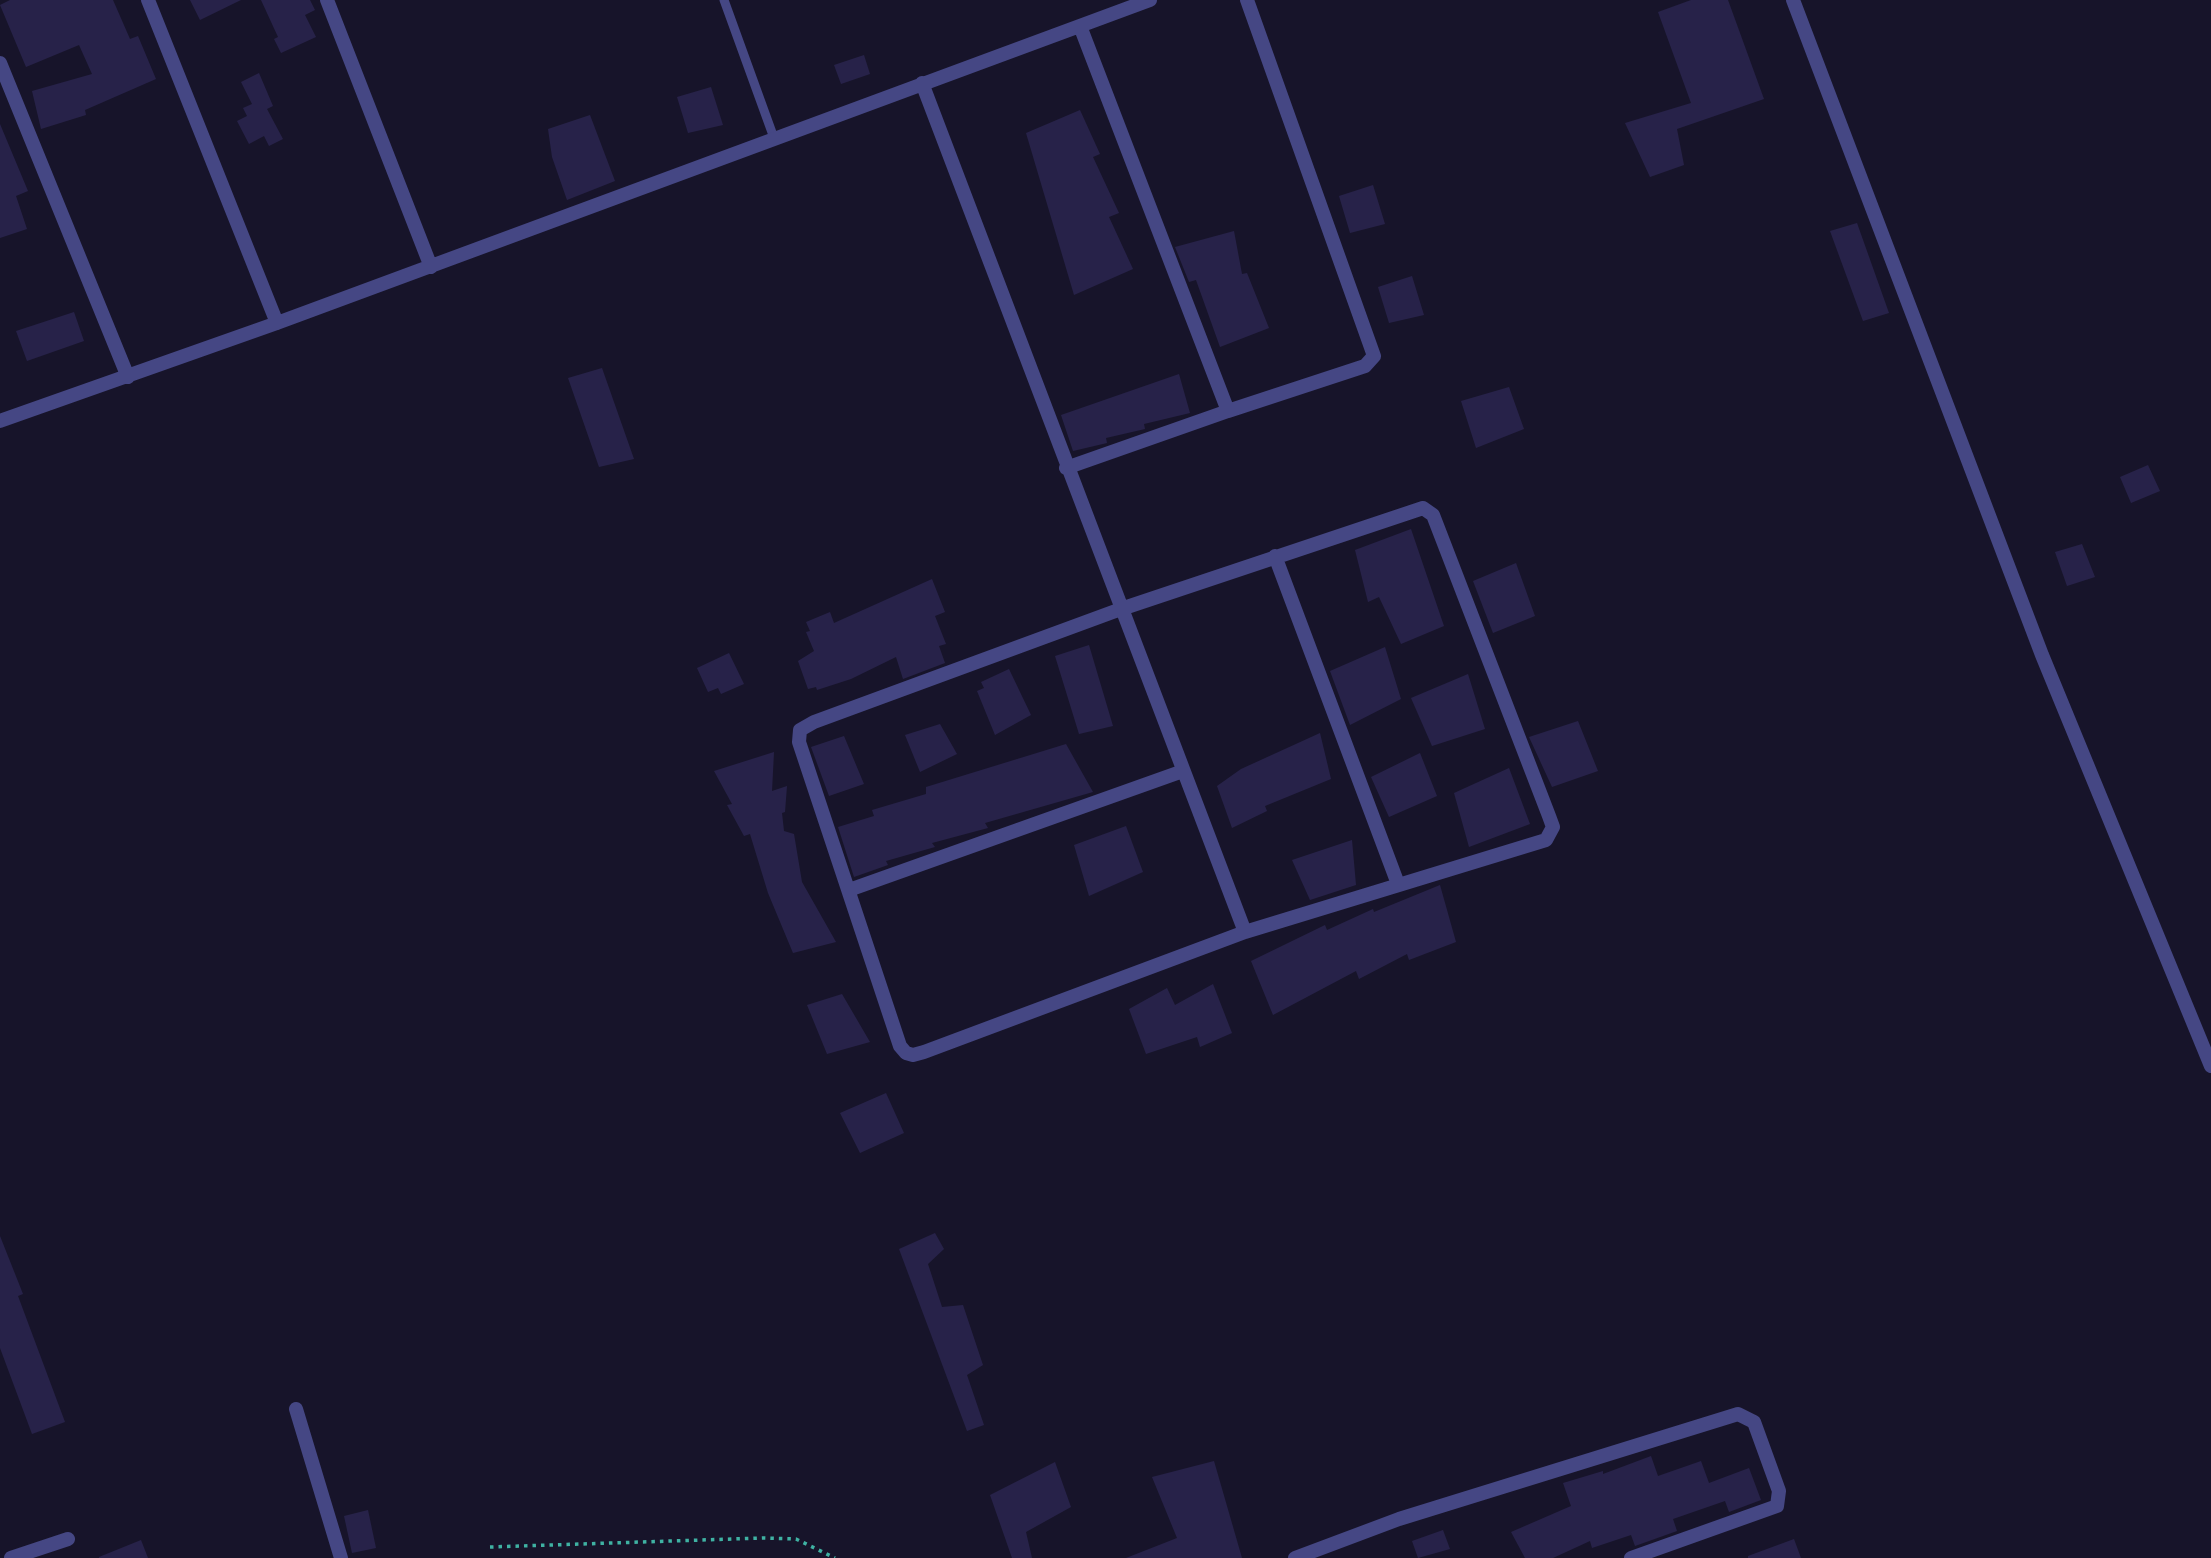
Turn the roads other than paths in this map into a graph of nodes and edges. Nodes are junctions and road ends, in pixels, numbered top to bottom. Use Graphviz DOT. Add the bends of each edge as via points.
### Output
graph roads {
  1 [pos="148,0"];
  2 [pos="327,0"];
  3 [pos="724,0"];
  4 [pos="1150,0"];
  5 [pos="1247,0"];
  6 [pos="1793,0"];
  7 [pos="1080,26"];
  8 [pos="0,63"];
  9 [pos="922,83"];
  10 [pos="774,138"];
  11 [pos="430,267"];
  12 [pos="277,323"];
  13 [pos="128,377"];
  14 [pos="1228,411"];
  15 [pos="0,421"];
  16 [pos="1066,468"];
  17 [pos="1275,556"];
  18 [pos="1121,609"];
  19 [pos="1183,771"];
  20 [pos="1398,884"];
  21 [pos="849,890"];
  22 [pos="1245,932"];
  23 [pos="2211,1066"];
  24 [pos="296,1409"];
  25 [pos="68,1539"];
  26 [pos="43,1553"];
  27 [pos="11,1558"];
  28 [pos="341,1558"];
  29 [pos="1295,1558"];
  30 [pos="1631,1558"];
  1 -- 12 [label="street"];
  2 -- 11 [label="street"];
  3 -- 10 [label="lane"];
  4 -- 7 [label="street"];
  5 -- 14 [label="street" via="1374,356 1365,366"];
  6 -- 23 [label="street" via="2042,655"];
  7 -- 9 [label="street"];
  7 -- 14 [label="street"];
  8 -- 13 [label="street"];
  9 -- 10 [label="street"];
  9 -- 16 [label="street"];
  10 -- 11 [label="street"];
  11 -- 12 [label="street"];
  12 -- 13 [label="street"];
  13 -- 15 [label="street"];
  14 -- 16 [label="street"];
  16 -- 18 [label="street"];
  17 -- 18 [label="street"];
  17 -- 20 [label="street"];
  17 -- 20 [label="street" via="1414,509 1428,510 1549,816 1553,827 1546,840"];
  18 -- 19 [label="street"];
  18 -- 21 [label="street" via="800,730 799,742"];
  19 -- 21 [label="street"];
  19 -- 22 [label="street"];
  20 -- 22 [label="street"];
  21 -- 22 [label="street" via="900,1046 913,1055"];
  24 -- 28 [label="street"];
  25 -- 26 [label="street"];
  26 -- 27 [label="street"];
  29 -- 30 [label="street" via="1399,1519 1738,1414 1754,1422 1779,1491 1777,1506"];
}
